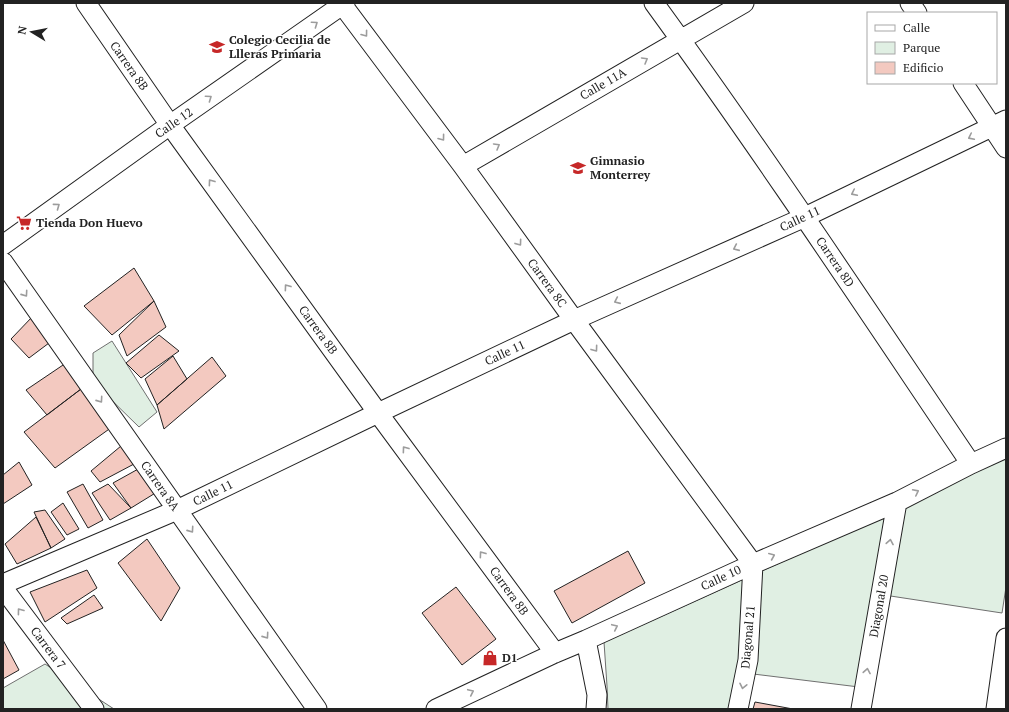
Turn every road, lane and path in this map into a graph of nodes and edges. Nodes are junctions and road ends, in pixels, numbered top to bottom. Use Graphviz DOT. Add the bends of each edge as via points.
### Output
graph roads {
  1 [pos="86,3"];
  2 [pos="654,3"];
  3 [pos="744,3"];
  4 [pos="910,3"];
  5 [pos="343,4"];
  6 [pos="916,12"];
  7 [pos="681,39"];
  8 [pos="964,84"];
  9 [pos="999,124"];
  10 [pos="170,126"];
  11 [pos="1006,148"];
  12 [pos="463,166"];
  13 [pos="805,216"];
  14 [pos="3,245"];
  15 [pos="3,262"];
  16 [pos="574,320"];
  17 [pos="378,412"];
  18 [pos="1006,448"];
  19 [pos="971,464"];
  20 [pos="896,502"];
  21 [pos="177,510"];
  22 [pos="753,564"];
  23 [pos="3,584"];
  24 [pos="3,588"];
  25 [pos="1006,638"];
  26 [pos="586,640"];
  27 [pos="555,653"];
  28 [pos="94,709"];
  29 [pos="317,709"];
  30 [pos="436,709"];
  31 [pos="596,709"];
  32 [pos="738,709"];
  33 [pos="861,709"];
  34 [pos="996,709"];
  1 -- 10 [label="street, Carrera 8B"];
  2 -- 7 [label="street, Carrera 8D"];
  3 -- 7 [label="street, Calle 11A"];
  4 -- 6 [label="street"];
  10 -- 5 [label="street, Calle 12, one-way"];
  5 -- 12 [label="street, Carrera 8C, one-way"];
  12 -- 7 [label="street, Calle 11A, one-way"];
  7 -- 13 [label="street, Carrera 8D"];
  8 -- 9 [label="street"];
  9 -- 11 [label="street"];
  9 -- 13 [label="street, Calle 11, one-way"];
  14 -- 10 [label="street, Calle 12, one-way"];
  17 -- 10 [label="street, Carrera 8B, one-way"];
  12 -- 16 [label="street, Carrera 8C, one-way"];
  13 -- 16 [label="street, Calle 11, one-way"];
  13 -- 19 [label="street, Carrera 8D"];
  15 -- 21 [label="street, Carrera 8A, one-way"];
  16 -- 17 [label="street, Calle 11"];
  16 -- 22 [label="street, Carrera 8C, one-way"];
  17 -- 21 [label="street, Calle 11"];
  27 -- 17 [label="street, Carrera 8B, one-way"];
  18 -- 19 [label="street, Calle 10"];
  20 -- 19 [label="street, Calle 10, one-way"];
  22 -- 20 [label="street, Calle 10, one-way"];
  33 -- 20 [label="street, Diagonal 20, one-way"];
  21 -- 23 [label="street, Calle 11"];
  21 -- 29 [label="street, Carrera 8A, one-way"];
  26 -- 22 [label="street, Calle 10, one-way"];
  22 -- 32 [label="street, Diagonal 21, one-way" via="748,660"];
  28 -- 24 [label="street, Carrera 7, one-way"];
  25 -- 34 [label="street"];
  26 -- 27 [label="street, Calle 10"];
  26 -- 31 [label="street" via="597,695"];
  30 -- 27 [label="street, Calle 10, one-way"];
}
